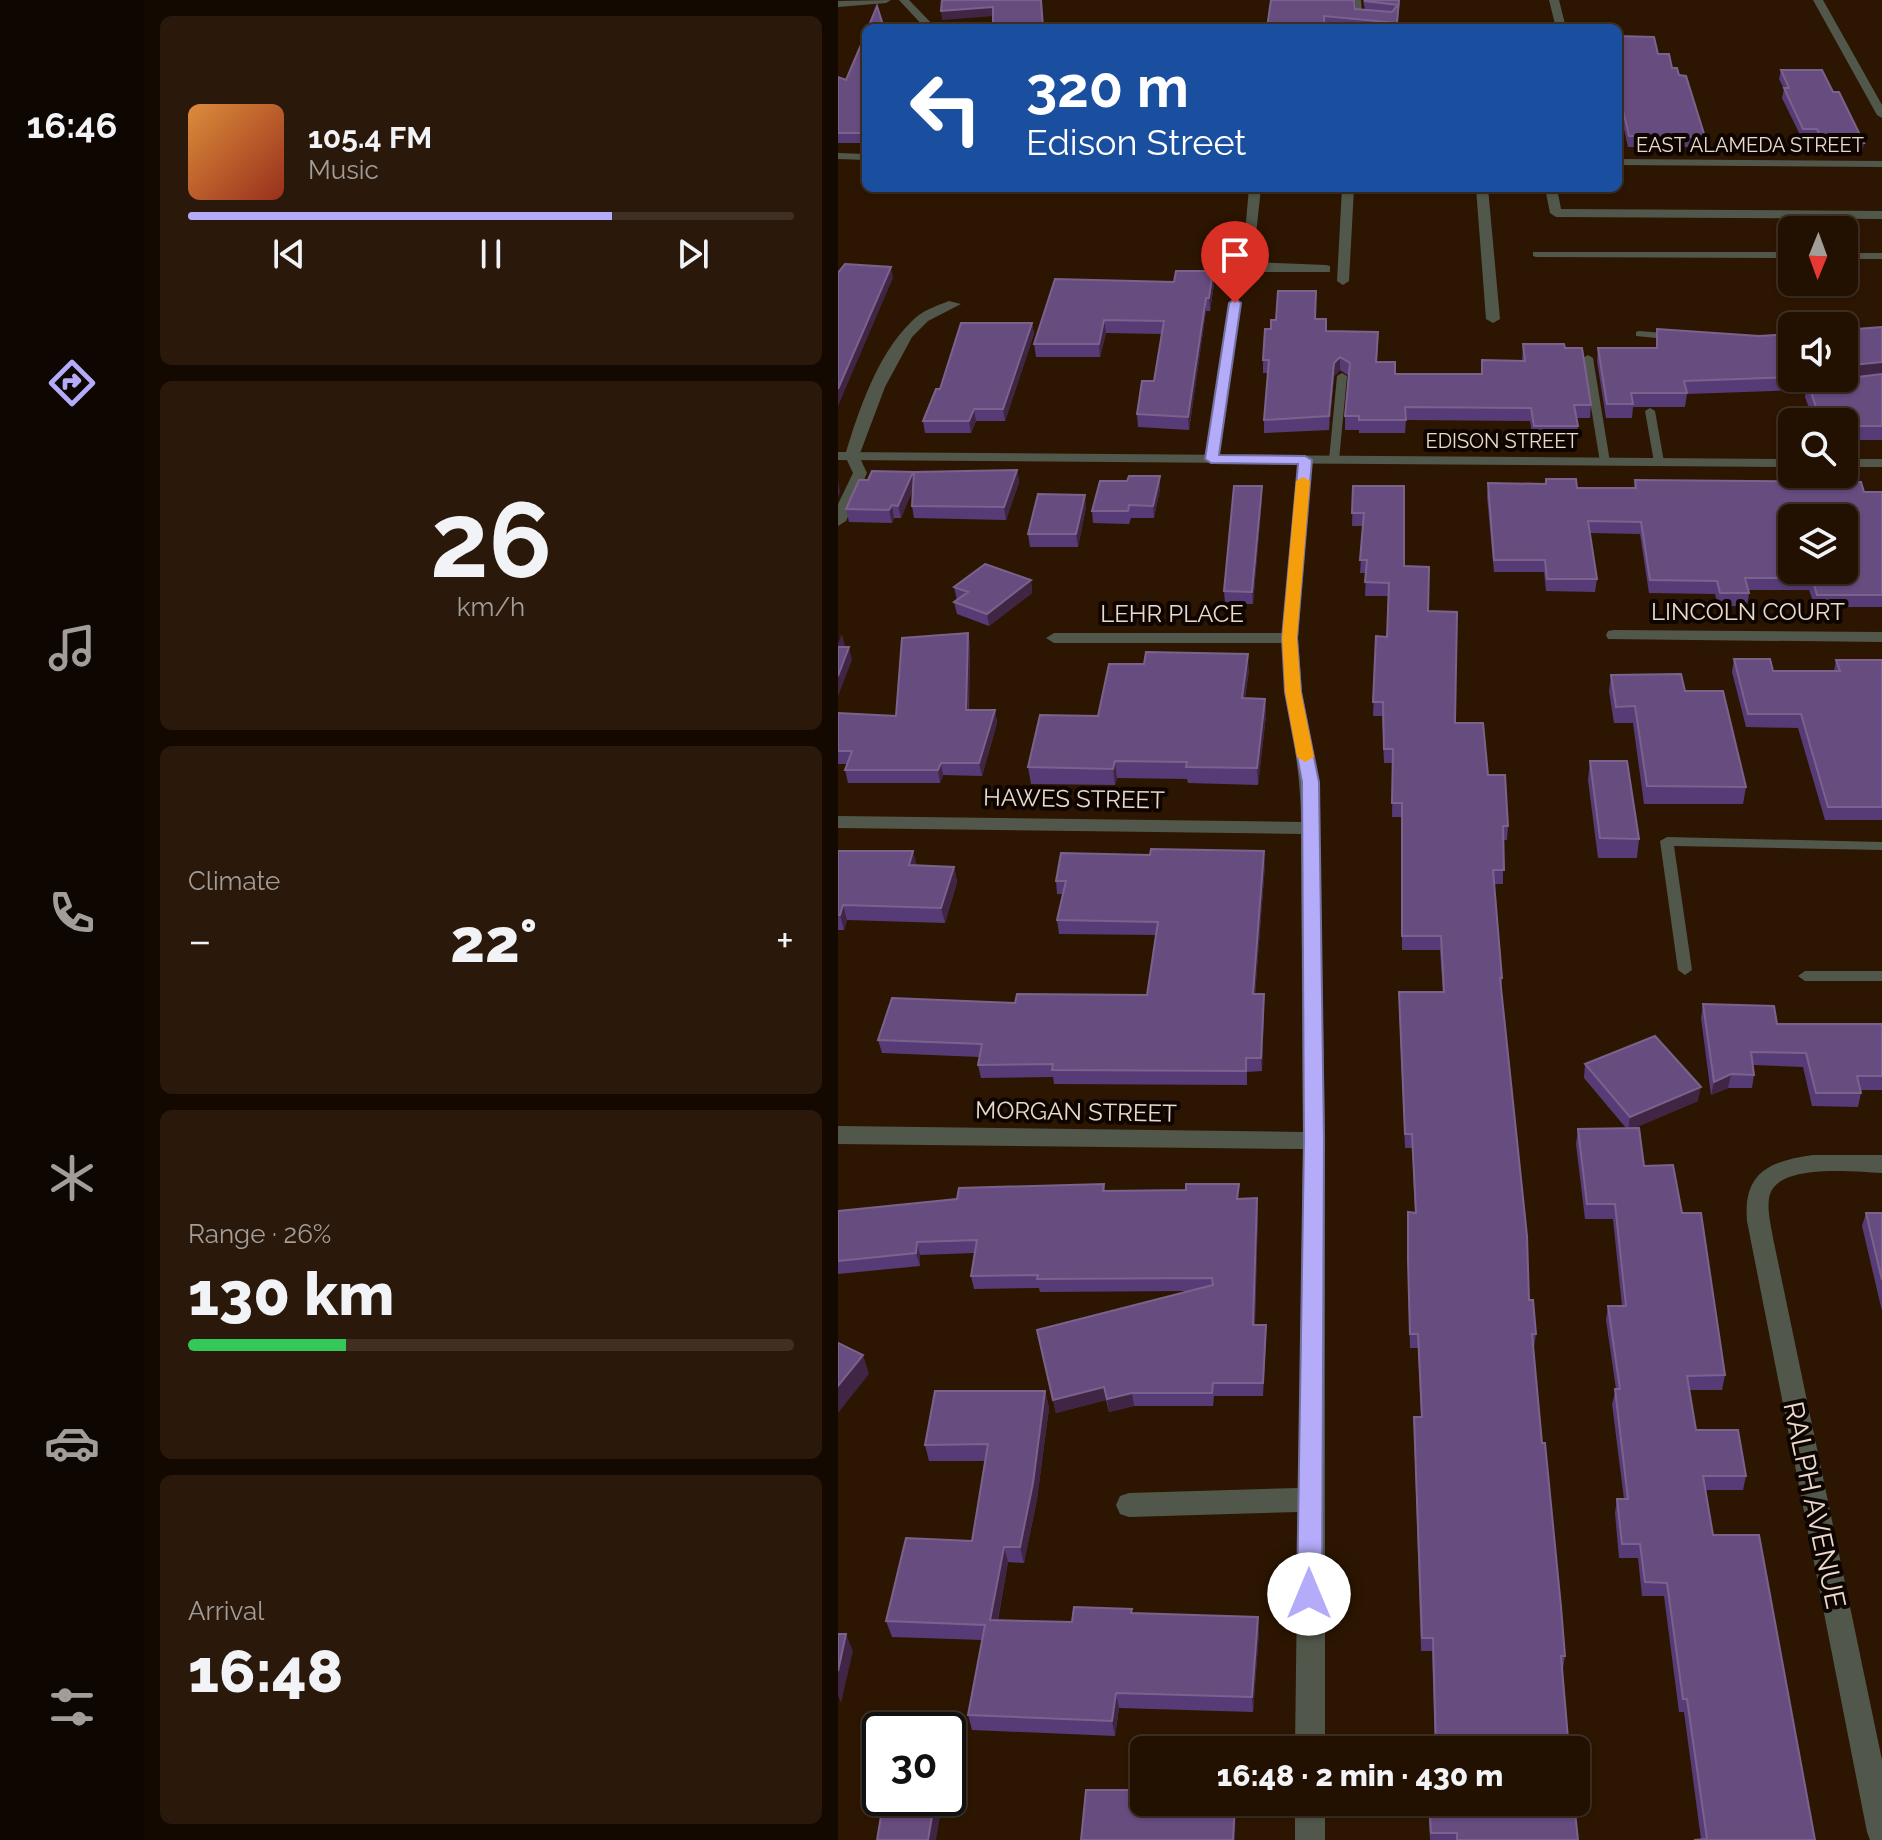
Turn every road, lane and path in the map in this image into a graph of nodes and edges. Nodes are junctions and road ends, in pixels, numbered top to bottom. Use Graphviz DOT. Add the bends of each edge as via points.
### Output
graph roads {
  1 [pos="886,0"];
  2 [pos="904,0"];
  3 [pos="1358,0"];
  4 [pos="1554,0"];
  5 [pos="1818,0"];
  6 [pos="838,4"];
  7 [pos="1381,15"];
  8 [pos="927,24"];
  9 [pos="1560,24"];
  10 [pos="1882,115"];
  11 [pos="838,156"];
  12 [pos="862,157"];
  13 [pos="1622,162"];
  14 [pos="1882,164"];
  15 [pos="1255,192"];
  16 [pos="1348,192"];
  17 [pos="1482,192"];
  18 [pos="1552,192"];
  19 [pos="1882,215"];
  20 [pos="1536,254"];
  21 [pos="1778,255"];
  22 [pos="1858,256"];
  23 [pos="1882,256"];
  24 [pos="1326,269"];
  25 [pos="1343,281"];
  26 [pos="1235,303"];
  27 [pos="954,304"];
  28 [pos="1493,319"];
  29 [pos="1639,334"];
  30 [pos="1683,338"];
  31 [pos="1588,358"];
  32 [pos="1342,376"];
  33 [pos="1650,411"];
  34 [pos="845,456"];
  35 [pos="1211,459"];
  36 [pos="1305,460"];
  37 [pos="1334,460"];
  38 [pos="1605,462"];
  39 [pos="1659,462"];
  40 [pos="1778,463"];
  41 [pos="1858,463"];
  42 [pos="1882,463"];
  43 [pos="838,521"];
  44 [pos="1614,635"];
  45 [pos="1882,637"];
  46 [pos="1054,638"];
  47 [pos="1290,638"];
  48 [pos="838,822"];
  49 [pos="1309,828"];
  50 [pos="1882,846"];
  51 [pos="1685,970"];
  52 [pos="1805,976"];
  53 [pos="1882,976"];
  54 [pos="838,1135"];
  55 [pos="1314,1141"];
  56 [pos="1882,1164"];
  57 [pos="1309,1500"];
  58 [pos="1129,1505"];
  59 [pos="1310,1736"];
  60 [pos="1310,1816"];
  61 [pos="1882,1832"];
  62 [pos="1310,1840"];
  1 -- 6 [label="street"];
  2 -- 8 [label="street"];
  3 -- 7 [label="lane" via="1359,15"];
  4 -- 9 [label="street"];
  5 -- 10 [label="street"];
  11 -- 12 [label="street"];
  13 -- 14 [label="street, EAST ALAMEDA STREET"];
  15 -- 24 [label="street" via="1246,264"];
  16 -- 25 [label="street"];
  17 -- 28 [label="street"];
  18 -- 19 [label="street" via="1556,213"];
  20 -- 21 [label="lane"];
  22 -- 23 [label="lane"];
  26 -- 35 [label="lane"];
  27 -- 34 [label="street" via="913,326"];
  29 -- 30 [label="lane"];
  31 -- 38 [label="lane"];
  32 -- 37 [label="lane"];
  33 -- 39 [label="lane"];
  34 -- 35 [label="street, EDISON STREET"];
  34 -- 43 [label="street" via="860,473"];
  35 -- 36 [label="street, EDISON STREET"];
  36 -- 37 [label="street, EDISON STREET"];
  36 -- 47 [label="street"];
  37 -- 38 [label="street, EDISON STREET"];
  38 -- 39 [label="street, EDISON STREET"];
  39 -- 40 [label="street, EDISON STREET"];
  41 -- 42 [label="street"];
  44 -- 45 [label="street, LINCOLN COURT"];
  46 -- 47 [label="street, LEHR PLACE"];
  47 -- 49 [label="street" via="1293,692 1310,782"];
  48 -- 49 [label="street, HAWES STREET"];
  49 -- 55 [label="street"];
  50 -- 51 [label="lane" via="1667,841"];
  52 -- 53 [label="lane"];
  54 -- 55 [label="street, MORGAN STREET"];
  55 -- 57 [label="street"];
  56 -- 61 [label="street, RALPH AVENUE" via="1783,1168 1759,1193 1761,1238"];
  57 -- 58 [label="street"];
  57 -- 59 [label="street"];
  60 -- 62 [label="street"];
}
